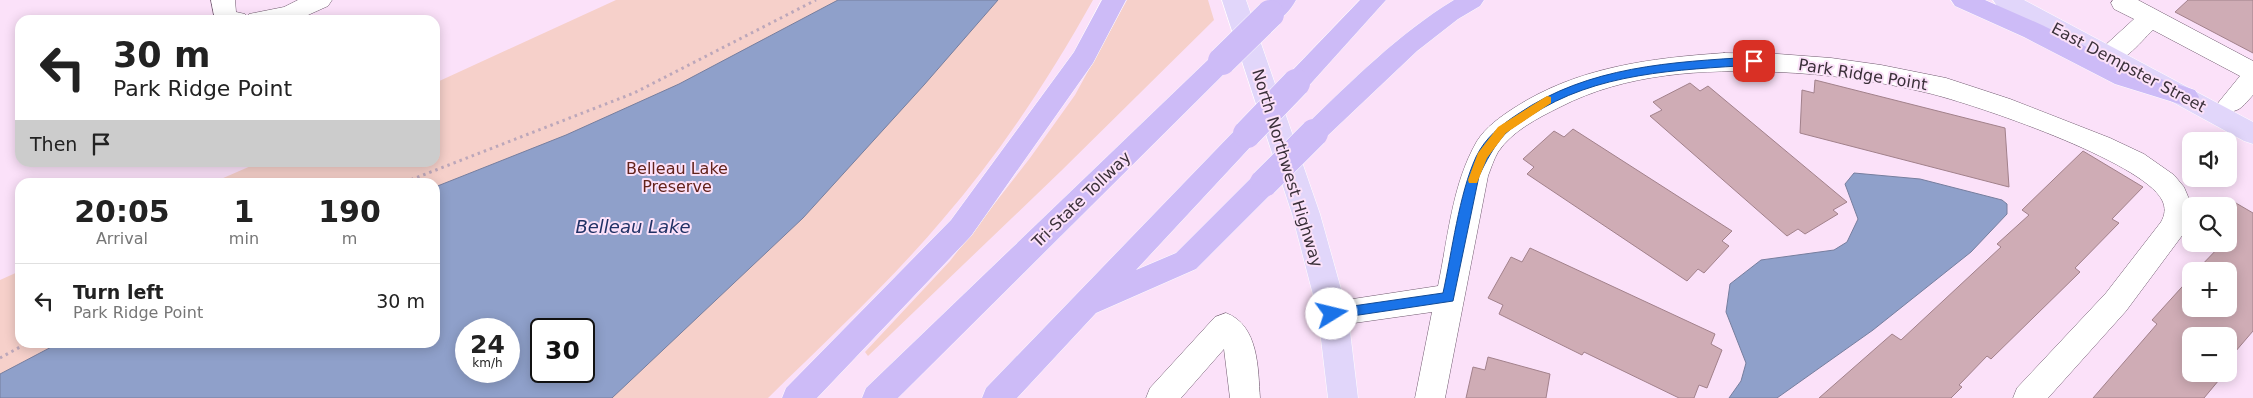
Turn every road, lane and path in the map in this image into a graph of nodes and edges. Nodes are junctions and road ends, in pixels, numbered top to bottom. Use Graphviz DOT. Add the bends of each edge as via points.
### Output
graph roads {
  1 [pos="223,0"];
  2 [pos="320,0"];
  3 [pos="816,0"];
  4 [pos="1114,0"];
  5 [pos="1234,0"];
  6 [pos="1374,0"];
  7 [pos="1472,0"];
  8 [pos="1963,0"];
  9 [pos="2005,0"];
  10 [pos="2039,0"];
  11 [pos="2126,0"];
  12 [pos="1277,7"];
  13 [pos="226,15"];
  14 [pos="284,15"];
  15 [pos="2151,18"];
  16 [pos="2115,51"];
  17 [pos="2253,72"];
  18 [pos="2253,78"];
  19 [pos="2186,97"];
  20 [pos="2242,109"];
  21 [pos="2253,134"];
  22 [pos="415,178"];
  23 [pos="1449,298"];
  24 [pos="1084,307"];
  25 [pos="1332,314"];
  26 [pos="18,348"];
  27 [pos="0,358"];
  28 [pos="797,398"];
  29 [pos="877,398"];
  30 [pos="997,398"];
  31 [pos="1161,398"];
  32 [pos="1245,398"];
  33 [pos="1343,398"];
  34 [pos="1430,398"];
  35 [pos="2028,398"];
  1 -- 13 [label="street"];
  2 -- 14 [label="street"];
  3 -- 22 [label="path" via="634,93"];
  4 -- 28 [label="highway" via="1084,57 961,228"];
  5 -- 25 [label="main road, North Northwest Highway" via="1306,214"];
  6 -- 24 [label="highway, bridge"];
  7 -- 24 [label="highway, bridge" via="1448,13 1411,41 1186,261"];
  8 -- 19 [label="highway" via="2124,76"];
  9 -- 16 [label="main road, East Dempster Street"];
  10 -- 16 [label="main road, East Dempster Street"];
  11 -- 15 [label="street" via="2123,3"];
  12 -- 29 [label="highway, Tri-State Tollway, bridge"];
  15 -- 16 [label="street"];
  15 -- 17 [label="street"];
  16 -- 19 [label="main road, East Dempster Street"];
  16 -- 20 [label="main road, East Dempster Street"];
  18 -- 20 [label="street"];
  19 -- 21 [label="main road, East Dempster Street"];
  23 -- 25 [label="street"];
  23 -- 34 [label="street, Park Ridge Point"];
  23 -- 35 [label="street, Park Ridge Point" via="1474,176 1482,156 1502,130 1544,102 1609,77 1681,66 1754,61 1881,74 1981,99 2079,136 2147,169 2174,196 2179,208 2171,230 2116,302"];
  24 -- 30 [label="highway"];
  25 -- 33 [label="main road, North Northwest Highway"];
  26 -- 27 [label="path"];
  31 -- 32 [label="street" via="1226,326 1241,349"];
}
